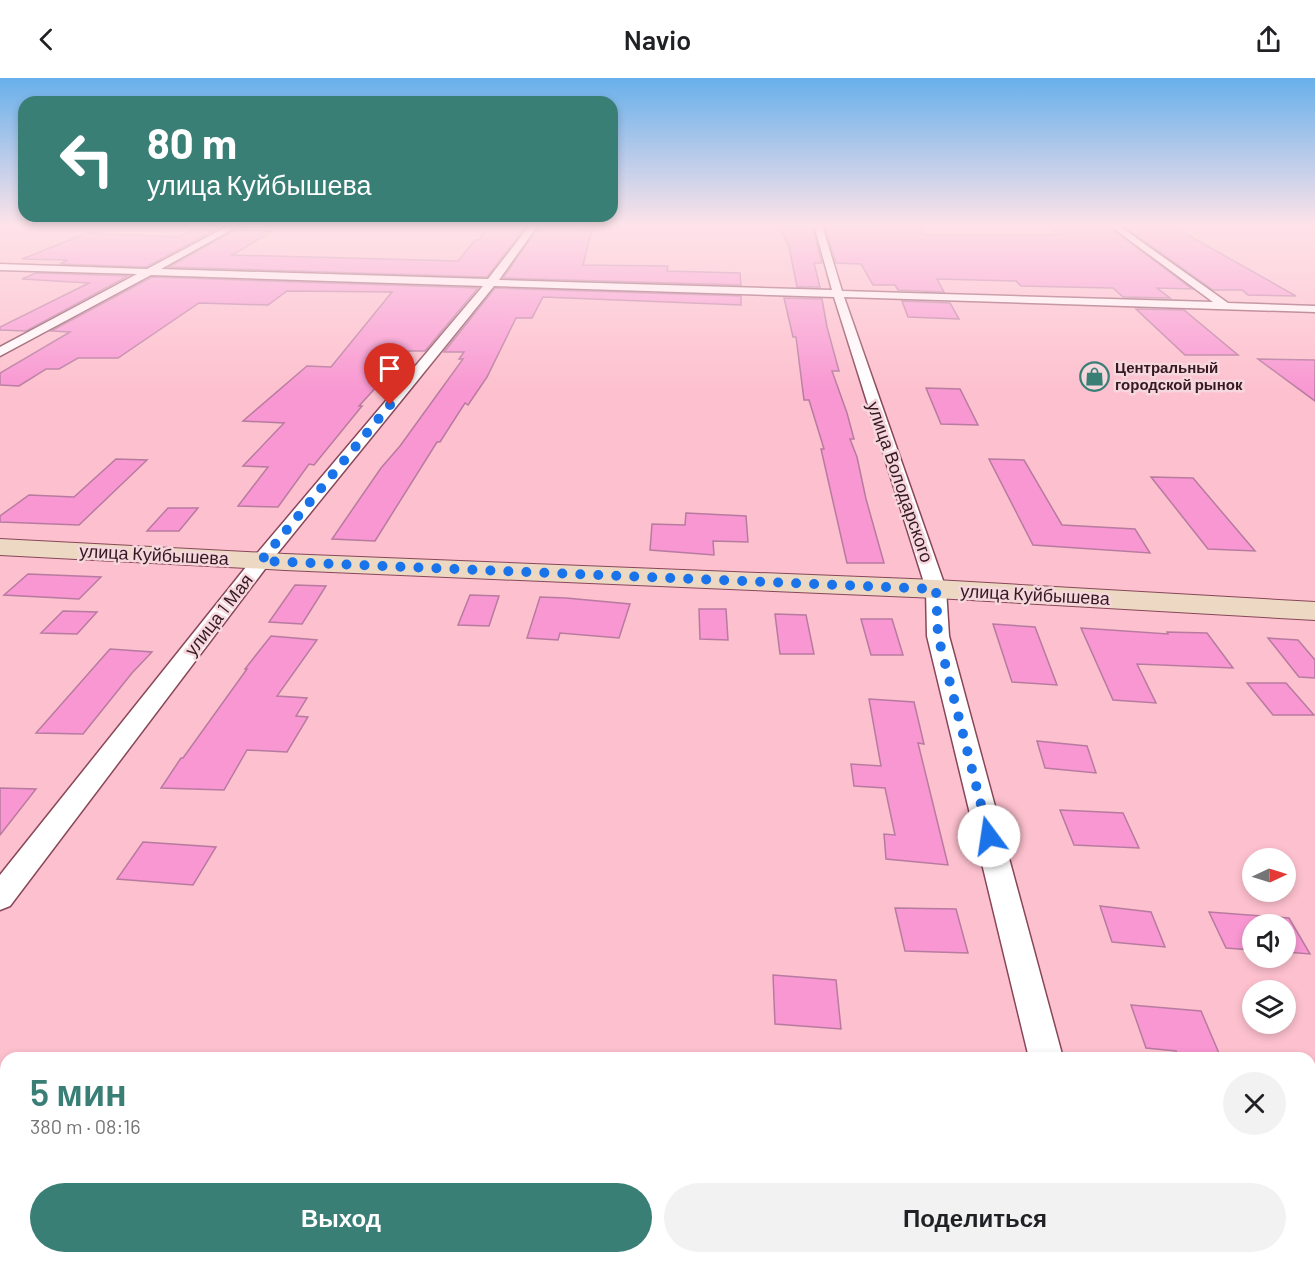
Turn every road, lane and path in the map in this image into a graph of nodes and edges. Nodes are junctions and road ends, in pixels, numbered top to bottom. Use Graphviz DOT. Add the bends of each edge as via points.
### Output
graph roads {
  1 [pos="132,280"];
  2 [pos="413,280"];
  3 [pos="493,280"];
  4 [pos="834,280"];
  5 [pos="1189,280"];
  6 [pos="491,283"];
  7 [pos="838,294"];
  8 [pos="1225,306"];
  9 [pos="1315,309"];
  10 [pos="0,352"];
  11 [pos="0,547"];
  12 [pos="261,561"];
  13 [pos="936,589"];
  14 [pos="1315,612"];
  15 [pos="0,897"];
  16 [pos="1044,1052"];
  1 -- 10 [label="street"];
  2 -- 6 [label="street"];
  3 -- 6 [label="street, улица 1 Мая"];
  4 -- 7 [label="street, улица Володарского"];
  5 -- 8 [label="street"];
  6 -- 7 [label="street"];
  6 -- 12 [label="street, улица 1 Мая"];
  7 -- 8 [label="street"];
  7 -- 13 [label="street, улица Володарского"];
  8 -- 9 [label="street"];
  11 -- 12 [label="street, улица Куйбышева"];
  12 -- 13 [label="street, улица Куйбышева"];
  12 -- 15 [label="street, улица 1 Мая"];
  13 -- 14 [label="street, улица Куйбышева"];
  13 -- 16 [label="street, улица Володарского" via="938,636"];
}
